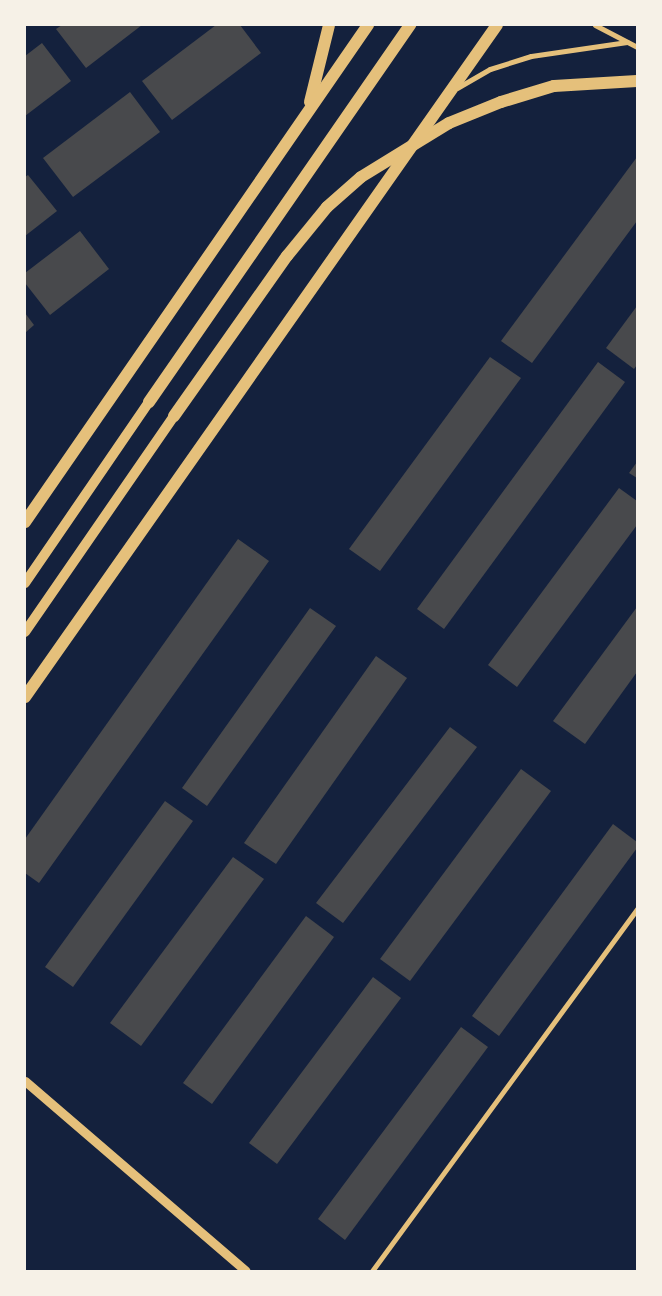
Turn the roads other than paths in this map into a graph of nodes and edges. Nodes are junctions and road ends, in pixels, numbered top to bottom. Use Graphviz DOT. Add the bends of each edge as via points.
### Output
graph roads {
  1 [pos="330,25"];
  2 [pos="368,25"];
  3 [pos="410,25"];
  4 [pos="497,25"];
  5 [pos="595,25"];
  6 [pos="627,42"];
  7 [pos="637,47"];
  8 [pos="637,81"];
  9 [pos="453,91"];
  10 [pos="305,116"];
  11 [pos="149,402"];
  12 [pos="174,416"];
  13 [pos="25,522"];
  14 [pos="25,583"];
  15 [pos="25,632"];
  16 [pos="25,697"];
  17 [pos="637,909"];
  18 [pos="25,1081"];
  19 [pos="246,1271"];
  20 [pos="372,1271"];
  1 -- 10 [label="main road"];
  2 -- 10 [label="main road"];
  3 -- 11 [label="main road"];
  4 -- 9 [label="main road"];
  5 -- 6 [label="street"];
  6 -- 7 [label="street"];
  6 -- 9 [label="street" via="531,56 490,68"];
  8 -- 12 [label="main road" via="554,86 501,102 449,123 360,177 327,207 287,256"];
  9 -- 16 [label="main road"];
  10 -- 13 [label="main road"];
  11 -- 14 [label="main road"];
  12 -- 15 [label="main road"];
  17 -- 20 [label="street"];
  18 -- 19 [label="street"];
}
